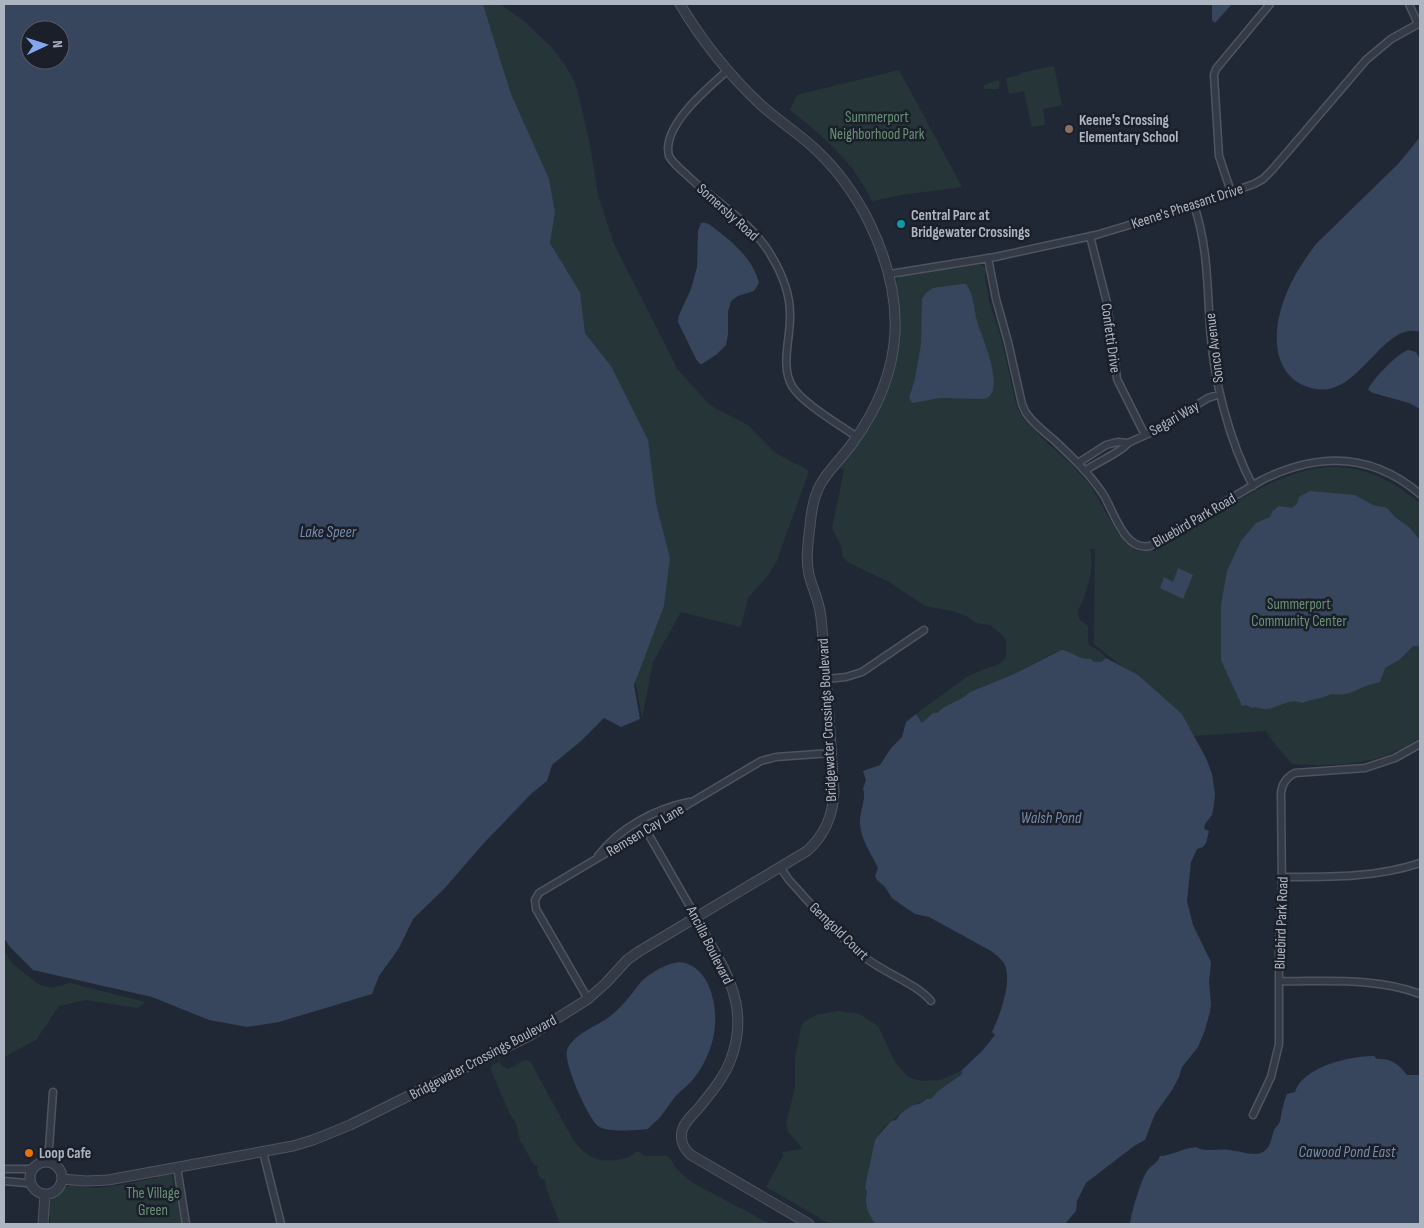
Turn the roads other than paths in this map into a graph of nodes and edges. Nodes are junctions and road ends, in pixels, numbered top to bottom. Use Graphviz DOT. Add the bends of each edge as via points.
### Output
graph roads {
  1 [pos="680,4"];
  2 [pos="1270,4"];
  3 [pos="1409,4"];
  4 [pos="1419,23"];
  5 [pos="728,70"];
  6 [pos="1231,192"];
  7 [pos="1194,206"];
  8 [pos="1090,236"];
  9 [pos="988,258"];
  10 [pos="890,274"];
  11 [pos="1220,394"];
  12 [pos="1145,435"];
  13 [pos="857,437"];
  14 [pos="1128,443"];
  15 [pos="1078,463"];
  16 [pos="1086,470"];
  17 [pos="1253,486"];
  18 [pos="1420,494"];
  19 [pos="924,630"];
  20 [pos="826,680"];
  21 [pos="1420,744"];
  22 [pos="831,753"];
  23 [pos="692,801"];
  24 [pos="646,830"];
  25 [pos="598,857"];
  26 [pos="1420,863"];
  27 [pos="780,867"];
  28 [pos="1282,878"];
  29 [pos="696,917"];
  30 [pos="1279,982"];
  31 [pos="1420,994"];
  32 [pos="588,999"];
  33 [pos="931,1001"];
  34 [pos="53,1092"];
  35 [pos="1253,1115"];
  36 [pos="263,1152"];
  37 [pos="48,1162"];
  38 [pos="177,1167"];
  39 [pos="4,1169"];
  40 [pos="33,1169"];
  41 [pos="62,1179"];
  42 [pos="4,1181"];
  43 [pos="32,1185"];
  44 [pos="45,1194"];
  45 [pos="43,1224"];
  46 [pos="186,1224"];
  47 [pos="282,1224"];
  48 [pos="809,1224"];
  1 -- 5 [label="street, Bridgewater Crossings Boulevard"];
  2 -- 6 [label="street" via="1214,75 1220,162"];
  3 -- 4 [label="street"];
  4 -- 6 [label="street, Keene's Pheasant Drive" via="1387,42 1366,60 1267,176"];
  5 -- 10 [label="street, Bridgewater Crossings Boulevard" via="839,175 866,215"];
  5 -- 13 [label="street, Somersby Road" via="682,115 669,144 669,156 746,225 768,250 788,296 787,366 792,385 807,401"];
  6 -- 7 [label="street, Keene's Pheasant Drive"];
  7 -- 8 [label="street, Keene's Pheasant Drive"];
  7 -- 11 [label="street, Sonco Avenue" via="1206,258 1210,335"];
  8 -- 9 [label="street, Keene's Pheasant Drive"];
  8 -- 12 [label="street, Confetti Drive" via="1107,303 1117,379"];
  9 -- 10 [label="street, Keene's Pheasant Drive"];
  9 -- 15 [label="street, Bluebird Park Road" via="1024,409"];
  10 -- 13 [label="street, Bridgewater Crossings Boulevard" via="896,324 891,361 877,404"];
  11 -- 12 [label="street, Segari Way"];
  11 -- 17 [label="street, Sonco Avenue" via="1240,458"];
  12 -- 14 [label="street, Segari Way"];
  13 -- 20 [label="street, Bridgewater Crossings Boulevard" via="823,479 812,515 808,562 820,611"];
  14 -- 15 [label="street, Segari Way" via="1106,445"];
  14 -- 16 [label="street, Segari Way"];
  15 -- 16 [label="street, Bluebird Park Road"];
  16 -- 17 [label="street, Bluebird Park Road" via="1103,493 1126,537 1141,547 1154,544"];
  17 -- 18 [label="street, Bluebird Park Road" via="1297,466 1345,461 1384,470"];
  19 -- 20 [label="street" via="862,672"];
  20 -- 22 [label="street, Bridgewater Crossings Boulevard"];
  21 -- 28 [label="street, Bluebird Park Road" via="1395,758 1365,768 1299,772 1287,778 1281,792"];
  22 -- 23 [label="street, Remsen Cay Lane" via="765,759"];
  22 -- 27 [label="street, Bridgewater Crossings Boulevard" via="834,792 829,821 822,836 812,846"];
  23 -- 24 [label="street, Remsen Cay Lane"];
  23 -- 25 [label="street, Remsen Cay Lane" via="664,809 640,821 612,841"];
  24 -- 25 [label="street, Remsen Cay Lane"];
  24 -- 29 [label="street, Ancilla Boulevard"];
  25 -- 32 [label="street, Remsen Cay Lane" via="542,890 535,900 538,913"];
  26 -- 28 [label="street" via="1367,875"];
  27 -- 29 [label="street, Bridgewater Crossings Boulevard"];
  27 -- 33 [label="street, Gemgold Court" via="856,950"];
  28 -- 30 [label="street, Bluebird Park Road"];
  29 -- 32 [label="street, Bridgewater Crossings Boulevard" via="632,956"];
  29 -- 48 [label="street, Ancilla Boulevard" via="731,982 738,1025 730,1061 719,1082 684,1126 683,1146 691,1155"];
  30 -- 31 [label="street" via="1380,984"];
  30 -- 35 [label="street, Bluebird Park Road" via="1276,1061"];
  32 -- 36 [label="street, Bridgewater Crossings Boulevard" via="512,1044 350,1125 313,1140"];
  34 -- 37 [label="street"];
  36 -- 38 [label="street, Bridgewater Crossings Boulevard"];
  36 -- 47 [label="street"];
  37 -- 40 [label="street"];
  37 -- 41 [label="street" via="58,1168"];
  38 -- 41 [label="street, Bridgewater Crossings Boulevard" via="96,1181"];
  38 -- 46 [label="street"];
  39 -- 40 [label="street"];
  40 -- 43 [label="street"];
  41 -- 44 [label="street" via="57,1190"];
  42 -- 43 [label="street"];
  43 -- 44 [label="street"];
  44 -- 45 [label="street"];
}
